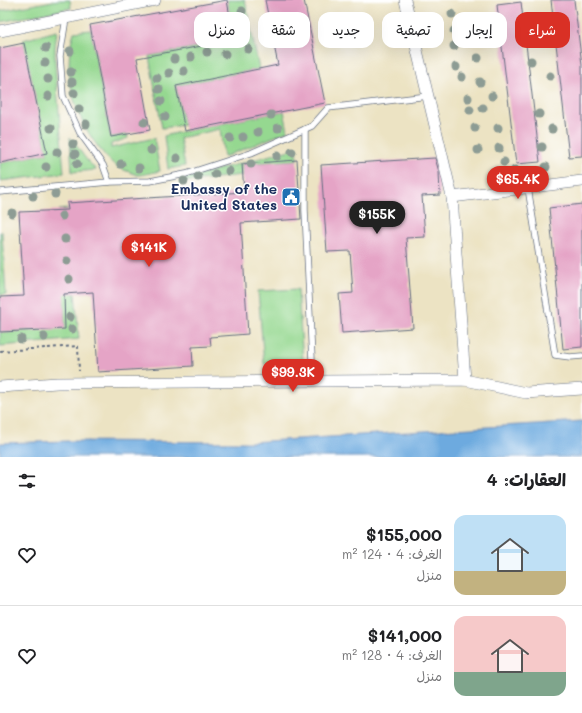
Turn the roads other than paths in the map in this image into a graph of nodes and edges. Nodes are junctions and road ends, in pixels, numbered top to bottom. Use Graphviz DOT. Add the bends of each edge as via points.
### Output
graph roads {
  1 [pos="155,0"];
  2 [pos="405,0"];
  3 [pos="66,18"];
  4 [pos="0,31"];
  5 [pos="428,96"];
  6 [pos="305,129"];
  7 [pos="582,181"];
  8 [pos="109,182"];
  9 [pos="528,188"];
  10 [pos="0,192"];
  11 [pos="452,197"];
  12 [pos="582,356"];
  13 [pos="465,380"];
  14 [pos="313,381"];
  15 [pos="0,387"];
  16 [pos="582,389"];
  1 -- 3 [label="street"];
  2 -- 5 [label="street"];
  3 -- 4 [label="street"];
  3 -- 8 [label="lane" via="60,56 63,96 80,133 102,166"];
  5 -- 6 [label="lane" via="328,108 312,126"];
  5 -- 11 [label="street"];
  6 -- 8 [label="lane" via="250,153 186,174 150,180"];
  6 -- 14 [label="lane" via="305,210"];
  7 -- 9 [label="street"];
  8 -- 10 [label="lane"];
  9 -- 11 [label="street"];
  9 -- 12 [label="lane" via="555,355"];
  11 -- 13 [label="street"];
  13 -- 14 [label="street"];
  13 -- 16 [label="street" via="526,394"];
  14 -- 15 [label="street" via="80,382"];
}
